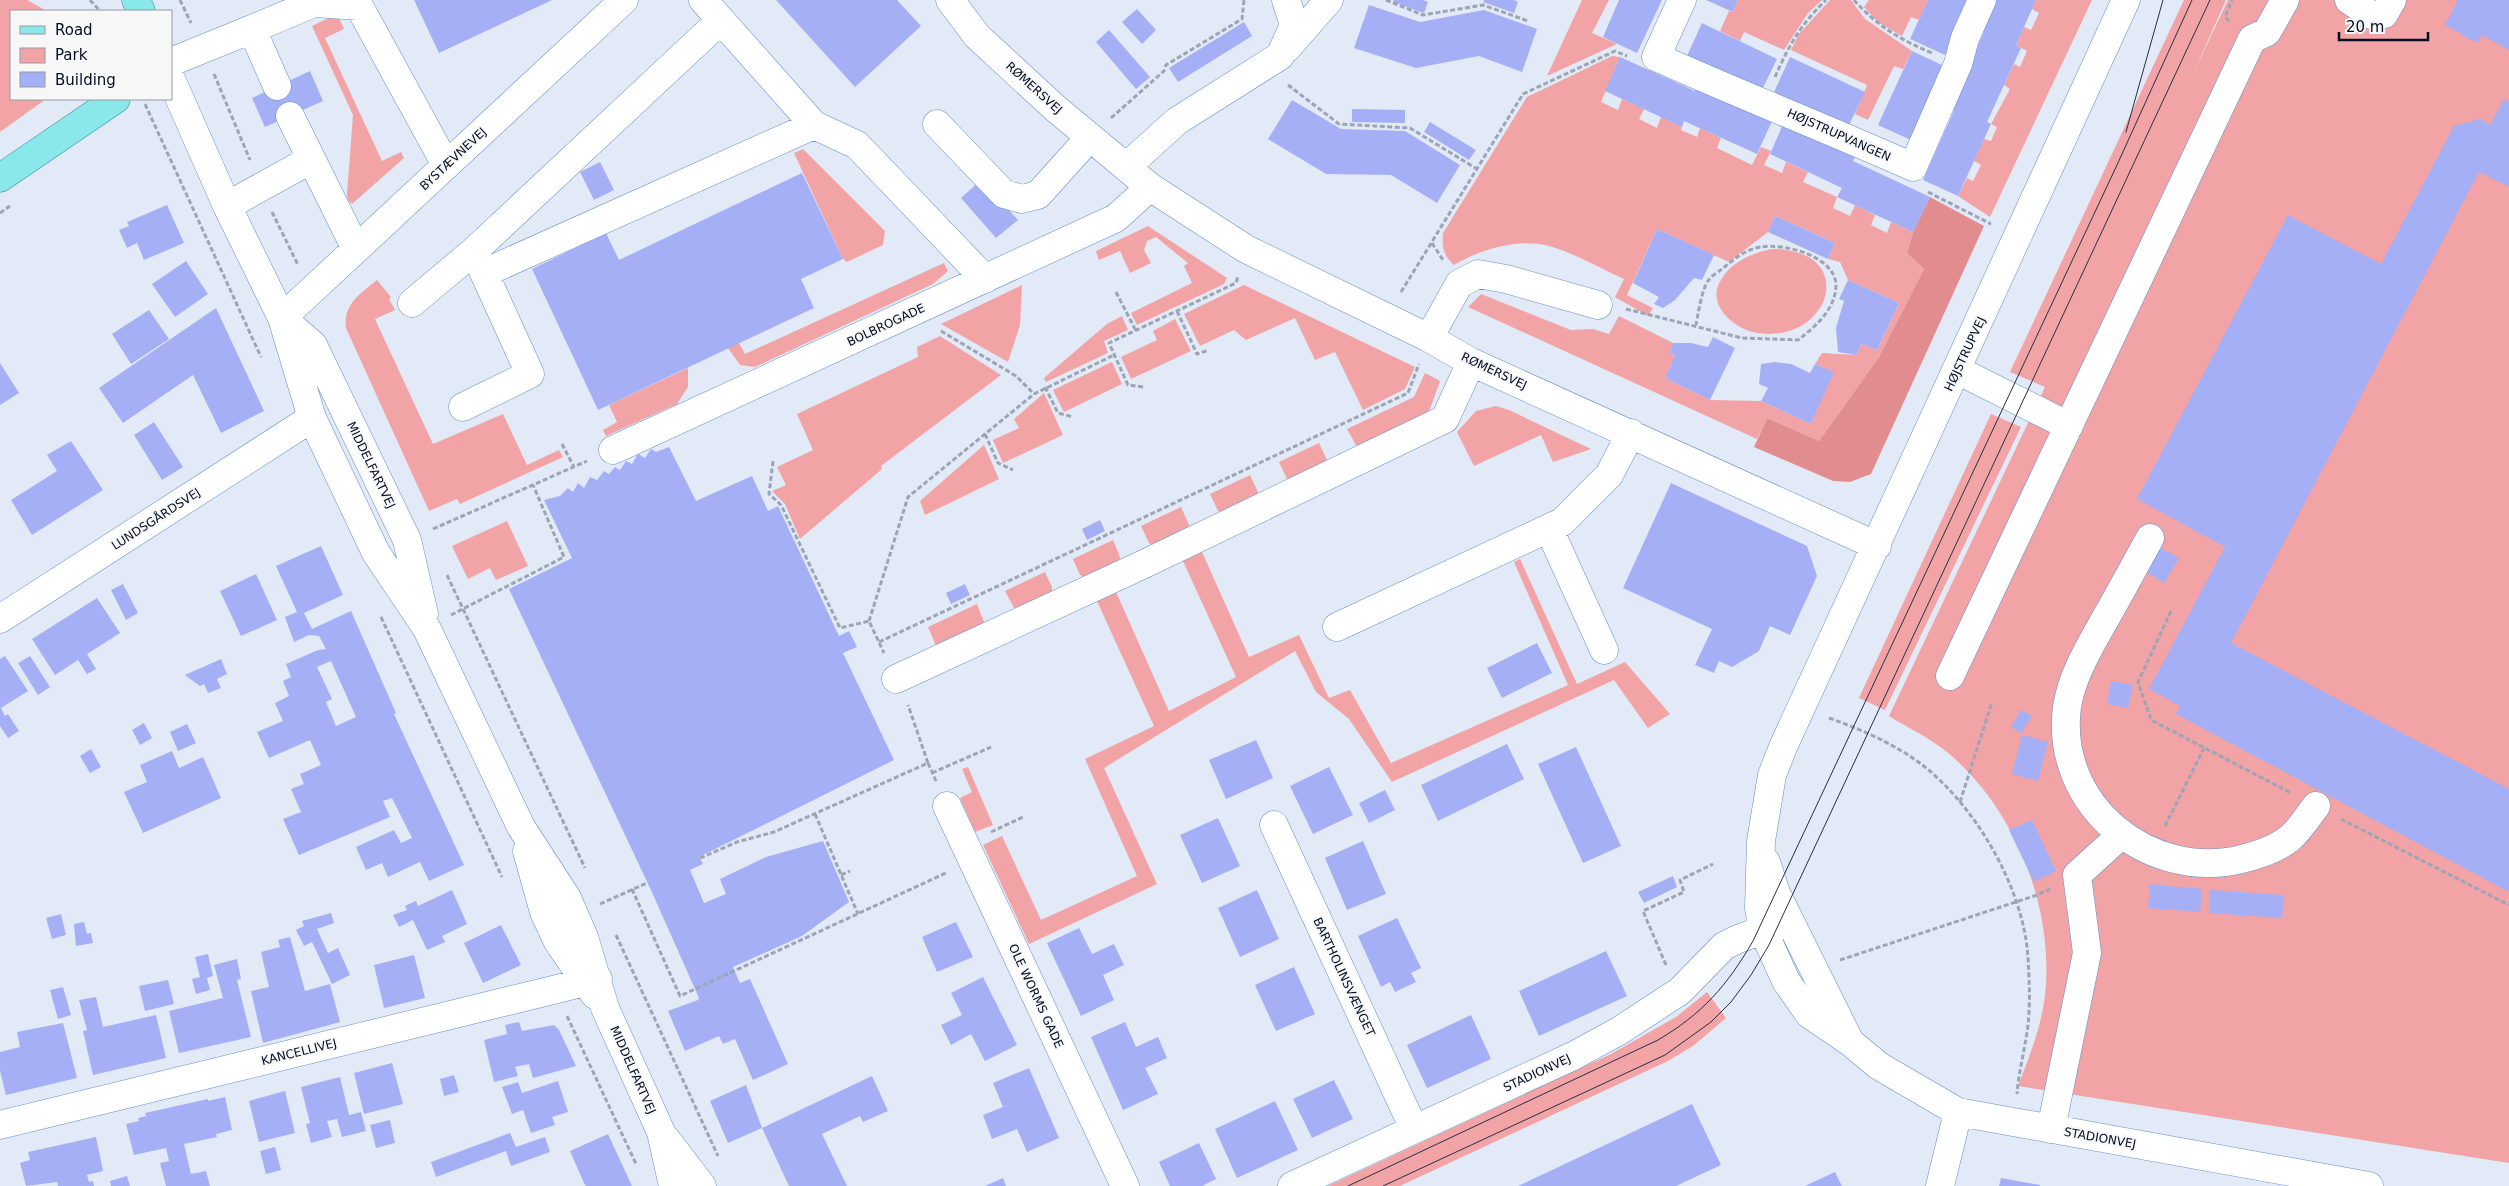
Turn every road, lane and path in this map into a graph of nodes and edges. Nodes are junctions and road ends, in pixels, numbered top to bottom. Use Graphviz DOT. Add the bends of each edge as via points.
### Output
graph roads {
  1 [pos="90,0"];
  2 [pos="180,0"];
  3 [pos="624,0"];
  4 [pos="703,0"];
  5 [pos="950,0"];
  6 [pos="1244,0"];
  7 [pos="1286,0"];
  8 [pos="1329,0"];
  9 [pos="1386,0"];
  10 [pos="1682,0"];
  11 [pos="1826,0"];
  12 [pos="1854,0"];
  13 [pos="1982,0"];
  14 [pos="2126,0"];
  15 [pos="2285,0"];
  16 [pos="2349,0"];
  17 [pos="2392,0"];
  18 [pos="99,10"];
  19 [pos="721,20"];
  20 [pos="1528,21"];
  21 [pos="252,29"];
  22 [pos="203,49"];
  23 [pos="1656,57"];
  24 [pos="172,62"];
  25 [pos="1272,62"];
  26 [pos="1958,64"];
  27 [pos="172,81"];
  28 [pos="277,86"];
  29 [pos="115,100"];
  30 [pos="142,100"];
  31 [pos="1762,105"];
  32 [pos="290,116"];
  33 [pos="937,124"];
  34 [pos="814,125"];
  35 [pos="1090,137"];
  36 [pos="310,160"];
  37 [pos="446,165"];
  38 [pos="1913,167"];
  39 [pos="1126,168"];
  40 [pos="1477,169"];
  41 [pos="0,178"];
  42 [pos="1150,187"];
  43 [pos="261,188"];
  44 [pos="228,206"];
  45 [pos="2018,239"];
  46 [pos="356,249"];
  47 [pos="1246,249"];
  48 [pos="479,262"];
  49 [pos="985,279"];
  50 [pos="311,291"];
  51 [pos="1116,292"];
  52 [pos="412,304"];
  53 [pos="1598,306"];
  54 [pos="1177,311"];
  55 [pos="282,318"];
  56 [pos="1385,318"];
  57 [pos="1696,325"];
  58 [pos="940,330"];
  59 [pos="1136,331"];
  60 [pos="1429,338"];
  61 [pos="1209,350"];
  62 [pos="1114,355"];
  63 [pos="262,358"];
  64 [pos="1471,362"];
  65 [pos="1957,370"];
  66 [pos="1045,386"];
  67 [pos="1143,387"];
  68 [pos="1034,394"];
  69 [pos="463,407"];
  70 [pos="312,418"];
  71 [pos="1073,418"];
  72 [pos="2069,426"];
  73 [pos="1631,433"];
  74 [pos="985,434"];
  75 [pos="562,444"];
  76 [pos="613,450"];
  77 [pos="773,461"];
  78 [pos="1013,470"];
  79 [pos="533,485"];
  80 [pos="1549,529"];
  81 [pos="2150,538"];
  82 [pos="407,540"];
  83 [pos="1877,546"];
  84 [pos="442,566"];
  85 [pos="464,609"];
  86 [pos="2172,611"];
  87 [pos="381,615"];
  88 [pos="0,619"];
  89 [pos="869,621"];
  90 [pos="1337,627"];
  91 [pos="840,628"];
  92 [pos="427,629"];
  93 [pos="879,642"];
  94 [pos="1604,650"];
  95 [pos="1950,676"];
  96 [pos="896,678"];
  97 [pos="1992,702"];
  98 [pos="908,705"];
  99 [pos="1801,708"];
  100 [pos="991,747"];
  101 [pos="2204,748"];
  102 [pos="932,773"];
  103 [pos="1960,802"];
  104 [pos="948,806"];
  105 [pos="2316,806"];
  106 [pos="815,814"];
  107 [pos="1023,817"];
  108 [pos="2169,817"];
  109 [pos="1274,825"];
  110 [pos="2121,835"];
  111 [pos="1762,841"];
  112 [pos="970,852"];
  113 [pos="700,858"];
  114 [pos="1713,864"];
  115 [pos="850,871"];
  116 [pos="841,875"];
  117 [pos="2077,875"];
  118 [pos="589,877"];
  119 [pos="504,882"];
  120 [pos="632,890"];
  121 [pos="597,894"];
  122 [pos="2017,902"];
  123 [pos="2509,905"];
  124 [pos="605,912"];
  125 [pos="858,914"];
  126 [pos="1789,921"];
  127 [pos="614,930"];
  128 [pos="1763,930"];
  129 [pos="1813,968"];
  130 [pos="1669,972"];
  131 [pos="592,980"];
  132 [pos="554,989"];
  133 [pos="1850,1042"];
  134 [pos="1958,1112"];
  135 [pos="2014,1122"];
  136 [pos="0,1125"];
  137 [pos="1414,1129"];
  138 [pos="2051,1129"];
  139 [pos="661,1132"];
  140 [pos="720,1160"];
  141 [pos="638,1168"];
  142 [pos="2261,1177"];
  143 [pos="673,1186"];
  144 [pos="702,1186"];
  145 [pos="1125,1186"];
  146 [pos="1292,1186"];
  147 [pos="1940,1186"];
  148 [pos="2369,1186"];
  1 -- 18 [label="path"];
  2 -- 22 [label="path"];
  3 -- 37 [label="street, BYSTÆVNEVEJ"];
  4 -- 19 [label="street"];
  5 -- 35 [label="street, RØMERSVEJ" via="977,36"];
  6 -- 35 [label="path" via="1242,19 1166,65 1164,71"];
  7 -- 25 [label="street" via="1294,25"];
  8 -- 25 [label="street"];
  9 -- 20 [label="path" via="1423,15 1483,5"];
  10 -- 23 [label="street"];
  11 -- 31 [label="path" via="1794,36"];
  12 -- 26 [label="path" via="1889,33"];
  13 -- 26 [label="street" via="1965,38"];
  14 -- 45 [label="street, HØJSTRUPVEJ"];
  15 -- 72 [label="street" via="2266,32 2252,40"];
  16 -- 17 [label="street" via="2371,15 2384,14"];
  19 -- 34 [label="street"];
  19 -- 48 [label="street"];
  21 -- 22 [label="street"];
  21 -- 28 [label="street"];
  21 -- 37 [label="street" via="314,3 359,6"];
  22 -- 24 [label="street"];
  22 -- 43 [label="path"];
  23 -- 31 [label="street, HØJSTRUPVANGEN"];
  23 -- 40 [label="path" via="1637,60 1615,51 1522,94"];
  25 -- 39 [label="street" via="1177,121"];
  25 -- 40 [label="path" via="1339,124 1410,128"];
  26 -- 38 [label="street"];
  27 -- 44 [label="street, MIDDELFARTVEJ"];
  29 -- 41 [label="main road"];
  30 -- 63 [label="path"];
  31 -- 38 [label="street, HØJSTRUPVANGEN" via="1785,111"];
  32 -- 36 [label="street"];
  33 -- 35 [label="street" via="1004,194 1022,199 1038,195"];
  34 -- 48 [label="street"];
  34 -- 49 [label="street" via="857,145"];
  35 -- 39 [label="street, RØMERSVEJ"];
  36 -- 43 [label="street"];
  36 -- 46 [label="street"];
  37 -- 46 [label="street, BYSTÆVNEVEJ"];
  38 -- 45 [label="path" via="1912,184"];
  39 -- 42 [label="street, RØMERSVEJ"];
  40 -- 56 [label="path"];
  42 -- 47 [label="street, RØMERSVEJ"];
  42 -- 49 [label="street, BOLBROGADE" via="1116,218"];
  43 -- 44 [label="street"];
  43 -- 50 [label="path"];
  44 -- 55 [label="street, MIDDELFARTVEJ"];
  45 -- 65 [label="street, HØJSTRUPVEJ"];
  46 -- 50 [label="street, BYSTÆVNEVEJ"];
  47 -- 54 [label="path" via="1236,283"];
  47 -- 56 [label="street, RØMERSVEJ"];
  48 -- 52 [label="street"];
  48 -- 69 [label="street" via="530,374"];
  49 -- 76 [label="street, BOLBROGADE"];
  50 -- 55 [label="street, BYSTÆVNEVEJ"];
  51 -- 59 [label="path"];
  53 -- 57 [label="path" via="1616,306"];
  53 -- 60 [label="street" via="1478,274 1459,284"];
  54 -- 59 [label="path"];
  54 -- 61 [label="path" via="1197,354"];
  55 -- 70 [label="street, MIDDELFARTVEJ"];
  55 -- 82 [label="street, MIDDELFARTVEJ" via="313,345"];
  56 -- 60 [label="street, RØMERSVEJ"];
  57 -- 57 [label="path" via="1742,338 1798,340 1820,322 1836,284 1828,267 1808,254 1785,246 1760,247 1738,255 1707,281"];
  58 -- 68 [label="path" via="1016,376"];
  59 -- 62 [label="path" via="1109,343"];
  60 -- 64 [label="street, RØMERSVEJ"];
  60 -- 93 [label="path" via="1408,393"];
  62 -- 66 [label="path"];
  62 -- 67 [label="path" via="1128,385"];
  64 -- 73 [label="street, RØMERSVEJ"];
  64 -- 96 [label="street" via="1445,420"];
  65 -- 72 [label="street"];
  65 -- 83 [label="street, HØJSTRUPVEJ"];
  66 -- 68 [label="path"];
  66 -- 71 [label="path" via="1058,412"];
  68 -- 74 [label="path"];
  70 -- 88 [label="street, LUNDSGÅRDSVEJ"];
  70 -- 92 [label="street, MIDDELFARTVEJ" via="376,553"];
  72 -- 95 [label="street"];
  73 -- 80 [label="street" via="1609,475 1562,522"];
  73 -- 83 [label="street, RØMERSVEJ"];
  74 -- 78 [label="path" via="998,463"];
  74 -- 89 [label="path" via="908,498"];
  75 -- 79 [label="path" via="574,467"];
  77 -- 91 [label="path" via="769,494 781,505"];
  79 -- 82 [label="path"];
  79 -- 85 [label="path" via="564,557"];
  80 -- 90 [label="street"];
  80 -- 94 [label="street"];
  81 -- 110 [label="street" via="2076,672 2067,707 2068,743 2077,778 2096,810"];
  82 -- 92 [label="street, MIDDELFARTVEJ"];
  83 -- 99 [label="street, HØJSTRUPVEJ"];
  84 -- 85 [label="path"];
  85 -- 92 [label="path"];
  85 -- 118 [label="path"];
  86 -- 101 [label="path" via="2138,682 2151,720"];
  87 -- 119 [label="path"];
  92 -- 131 [label="street, MIDDELFARTVEJ" via="521,828 544,912 558,942"];
  97 -- 103 [label="path"];
  98 -- 106 [label="path" via="928,763"];
  99 -- 103 [label="path" via="1870,732 1918,762"];
  99 -- 111 [label="street, STADIONVEJ" via="1772,775"];
  100 -- 102 [label="path"];
  101 -- 105 [label="path"];
  101 -- 108 [label="path"];
  103 -- 122 [label="path" via="1993,848"];
  104 -- 112 [label="street, OLE WORMS GADE"];
  105 -- 110 [label="street" via="2290,838 2258,855 2223,864 2187,863 2152,854"];
  105 -- 123 [label="path"];
  106 -- 113 [label="path"];
  106 -- 116 [label="path"];
  107 -- 112 [label="path"];
  109 -- 137 [label="street, BARTHOLINSVÆNGET"];
  110 -- 117 [label="street"];
  111 -- 126 [label="street, STADIONVEJ" via="1770,877"];
  111 -- 128 [label="street, STADIONVEJ" via="1759,900"];
  112 -- 125 [label="path"];
  112 -- 145 [label="street, OLE WORMS GADE"];
  114 -- 130 [label="path" via="1680,880 1684,892 1643,911"];
  115 -- 116 [label="path"];
  116 -- 125 [label="path"];
  117 -- 122 [label="path"];
  117 -- 138 [label="street" via="2087,952"];
  120 -- 125 [label="path" via="680,996"];
  121 -- 124 [label="path"];
  122 -- 129 [label="path"];
  122 -- 135 [label="path" via="2028,956 2029,1013"];
  126 -- 128 [label="street, STADIONVEJ"];
  126 -- 129 [label="street, STADIONVEJ"];
  127 -- 140 [label="path"];
  128 -- 133 [label="street, STADIONVEJ" via="1796,999 1809,1014"];
  128 -- 137 [label="street, STADIONVEJ" via="1724,946 1680,991 1619,1031 1573,1056"];
  129 -- 133 [label="street, STADIONVEJ"];
  131 -- 132 [label="street, KANCELLIVEJ"];
  131 -- 139 [label="street, MIDDELFARTVEJ"];
  132 -- 136 [label="street, KANCELLIVEJ"];
  132 -- 141 [label="path"];
  133 -- 134 [label="street, STADIONVEJ" via="1879,1066"];
  134 -- 135 [label="street, STADIONVEJ"];
  134 -- 147 [label="street"];
  135 -- 138 [label="street, STADIONVEJ"];
  137 -- 146 [label="street, STADIONVEJ"];
  138 -- 142 [label="street, STADIONVEJ"];
  139 -- 143 [label="street, MIDDELFARTVEJ"];
  139 -- 144 [label="street, MIDDELFARTVEJ"];
  142 -- 148 [label="street, STADIONVEJ"];
}
